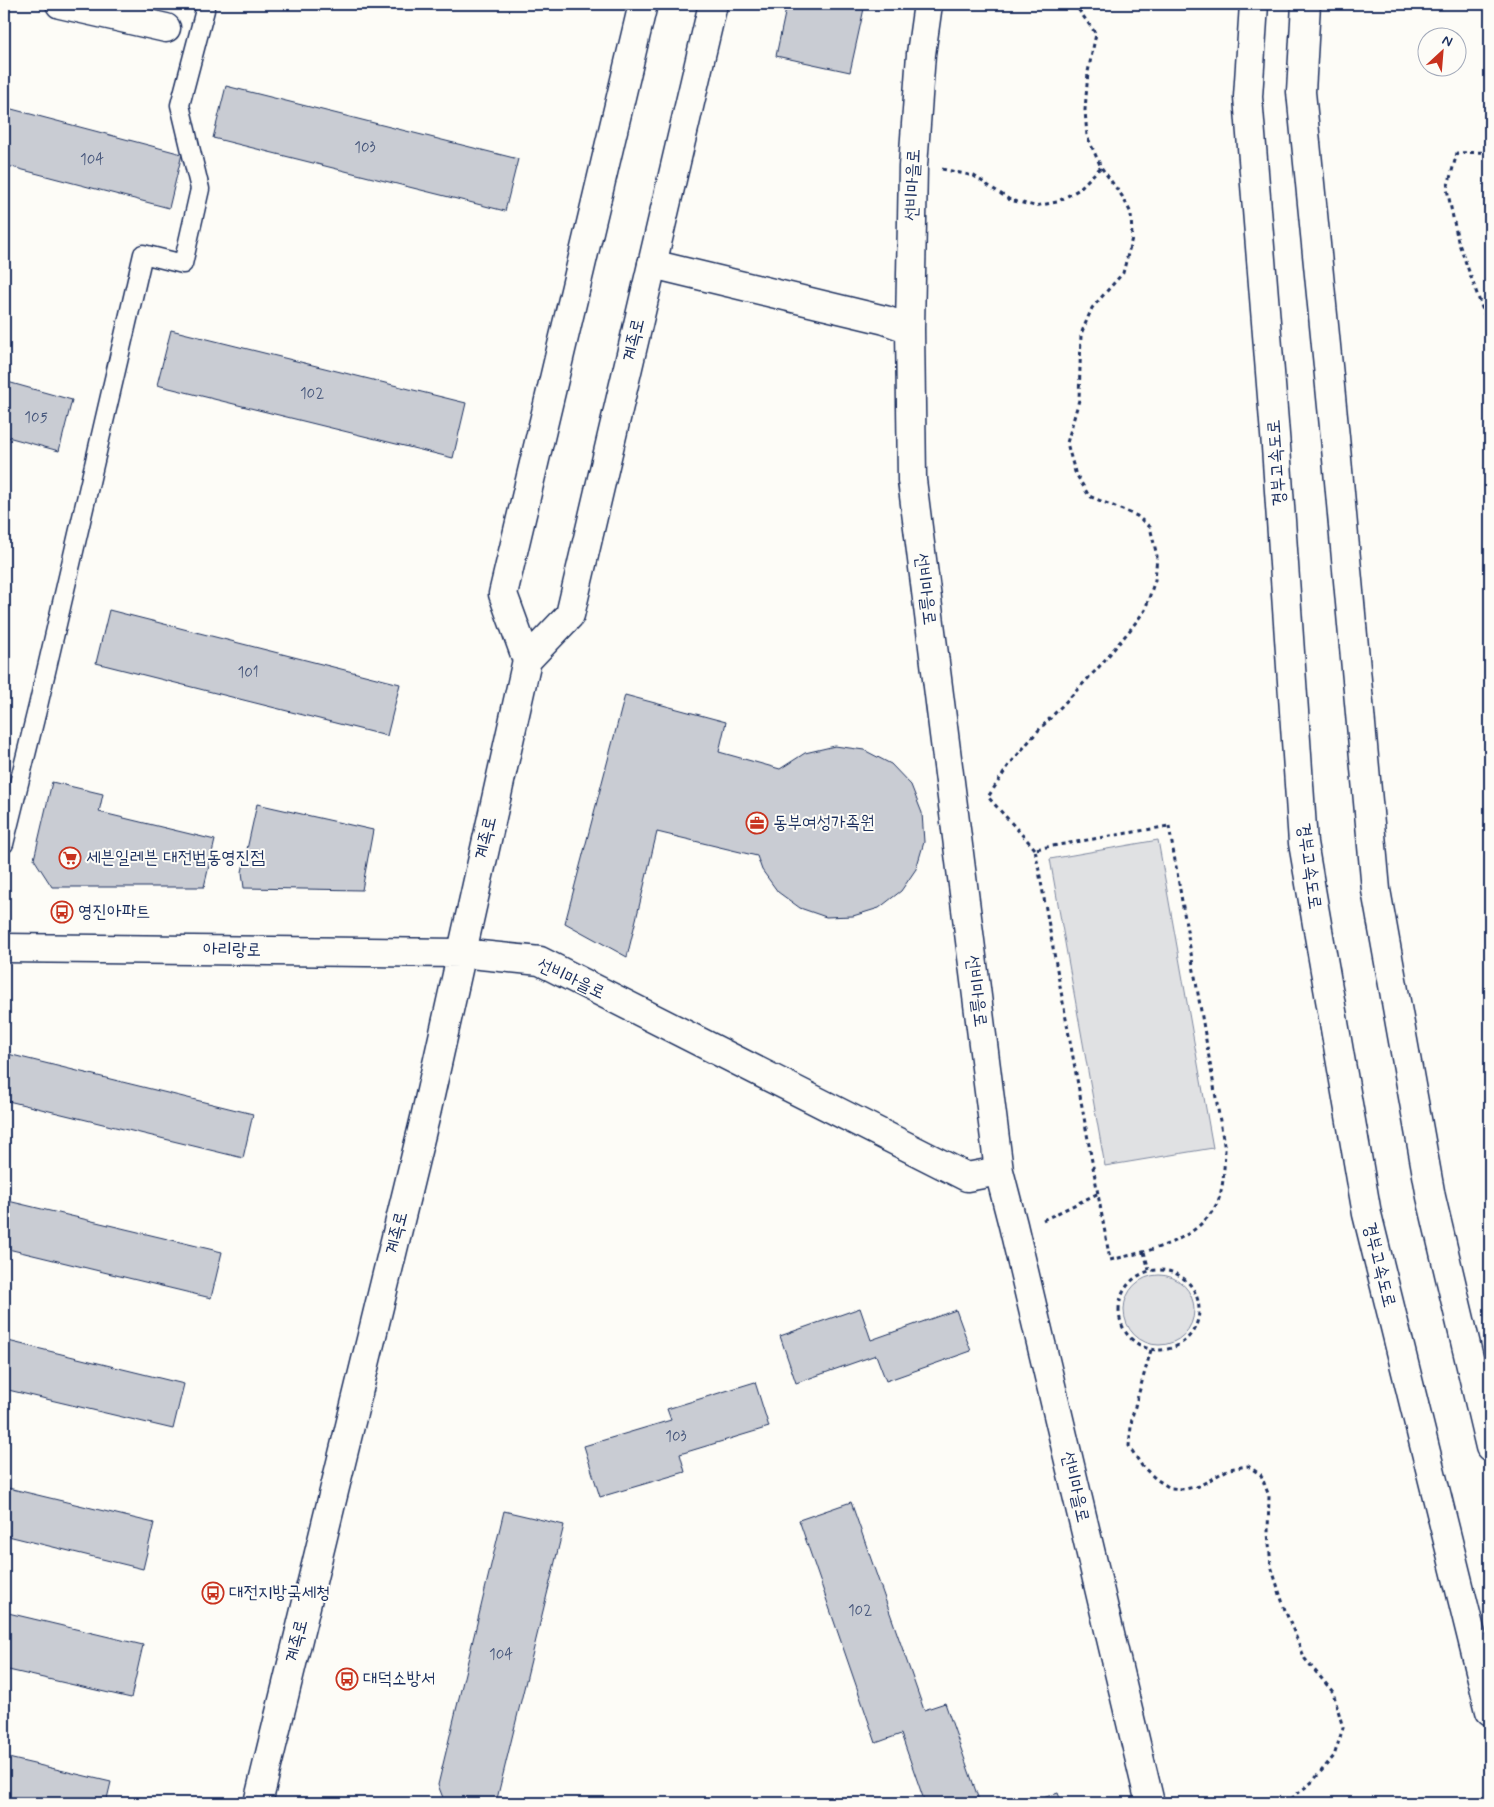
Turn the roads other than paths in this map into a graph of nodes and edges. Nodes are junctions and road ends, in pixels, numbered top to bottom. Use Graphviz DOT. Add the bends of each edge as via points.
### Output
graph roads {
  1 [pos="60,4"];
  2 [pos="643,4"];
  3 [pos="713,4"];
  4 [pos="928,4"];
  5 [pos="1254,4"];
  6 [pos="1306,4"];
  7 [pos="205,10"];
  8 [pos="166,28"];
  9 [pos="652,264"];
  10 [pos="910,329"];
  11 [pos="527,660"];
  12 [pos="4,844"];
  13 [pos="4,948"];
  14 [pos="460,953"];
  15 [pos="999,1172"];
  16 [pos="1490,1447"];
  17 [pos="1490,1711"];
  18 [pos="258,1803"];
  19 [pos="1150,1803"];
  1 -- 8 [label="main road"];
  2 -- 11 [label="main road" via="503,594"];
  3 -- 9 [label="main road, 계족로"];
  4 -- 10 [label="main road, 선비마을로" via="913,166"];
  5 -- 17 [label="main road, 경부고속도로" via="1248,97 1303,843 1367,1214"];
  6 -- 16 [label="main road" via="1301,92 1376,890 1431,1197"];
  7 -- 12 [label="lane" via="180,104 200,189 183,264 143,254"];
  9 -- 10 [label="main road" via="885,320"];
  9 -- 11 [label="main road, 계족로" via="570,615"];
  10 -- 15 [label="main road, 선비마을로" via="912,480"];
  11 -- 14 [label="main road, 계족로"];
  13 -- 14 [label="main road, 아리랑로"];
  14 -- 15 [label="main road, 선비마을로" via="540,961 967,1177"];
  14 -- 18 [label="main road, 계족로" via="425,1118"];
  15 -- 19 [label="main road, 선비마을로"];
}
